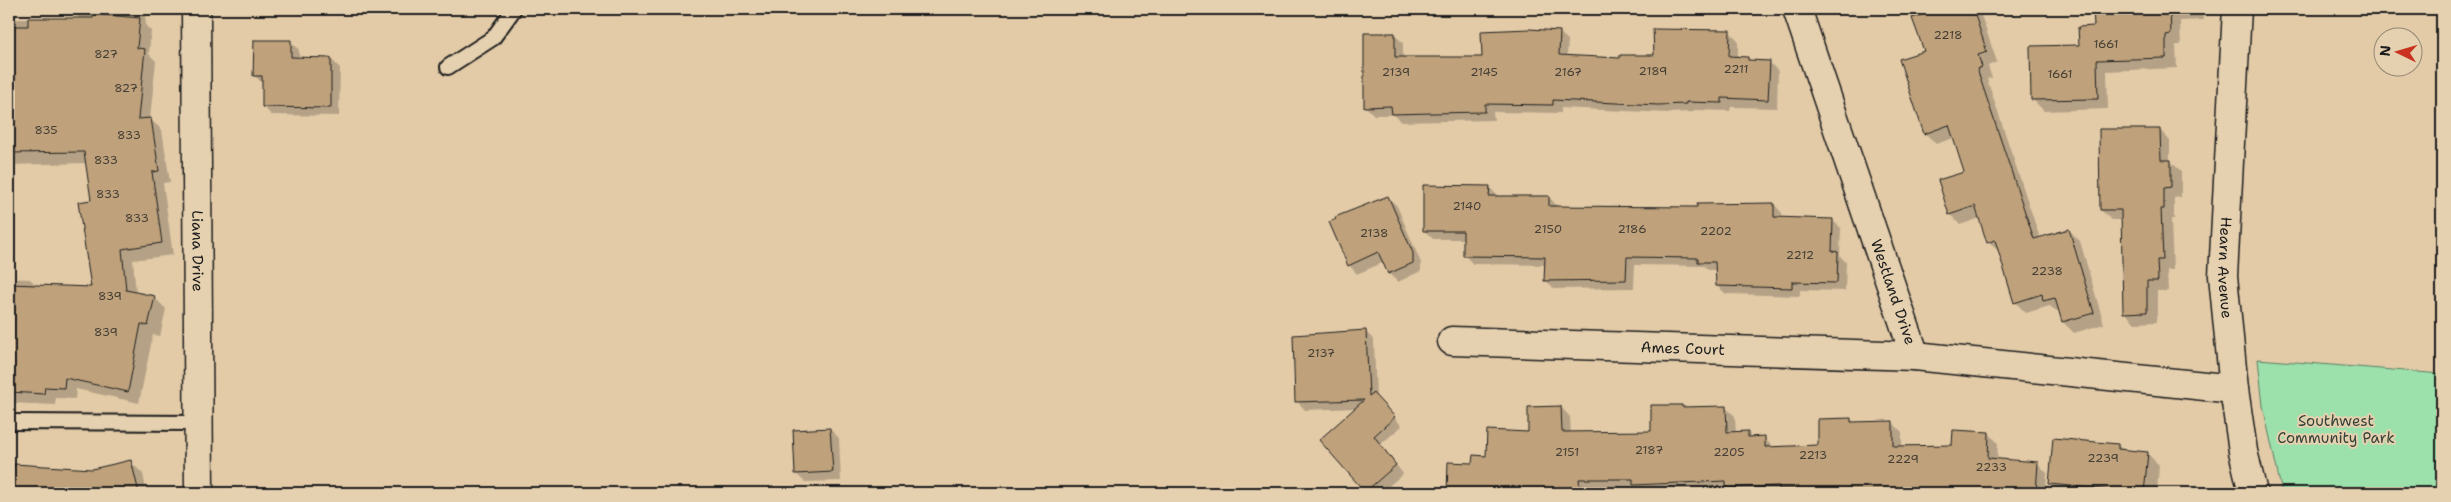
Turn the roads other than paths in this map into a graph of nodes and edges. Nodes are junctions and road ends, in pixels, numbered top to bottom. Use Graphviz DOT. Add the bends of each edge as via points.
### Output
graph roads {
  1 [pos="196,9"];
  2 [pos="514,9"];
  3 [pos="1797,9"];
  4 [pos="2237,9"];
  5 [pos="448,67"];
  6 [pos="1452,341"];
  7 [pos="1915,356"];
  8 [pos="2234,389"];
  9 [pos="9,422"];
  10 [pos="198,423"];
  11 [pos="199,493"];
  12 [pos="2253,493"];
  1 -- 10 [label="street, Liana Drive"];
  2 -- 5 [label="lane" via="493,38"];
  3 -- 7 [label="street, Westland Drive"];
  4 -- 8 [label="street, Hearn Avenue" via="2223,276"];
  6 -- 7 [label="street, Ames Court"];
  7 -- 8 [label="street, Westland Drive"];
  8 -- 12 [label="street, Hearn Avenue"];
  9 -- 10 [label="lane"];
  10 -- 11 [label="street, Liana Drive"];
}
